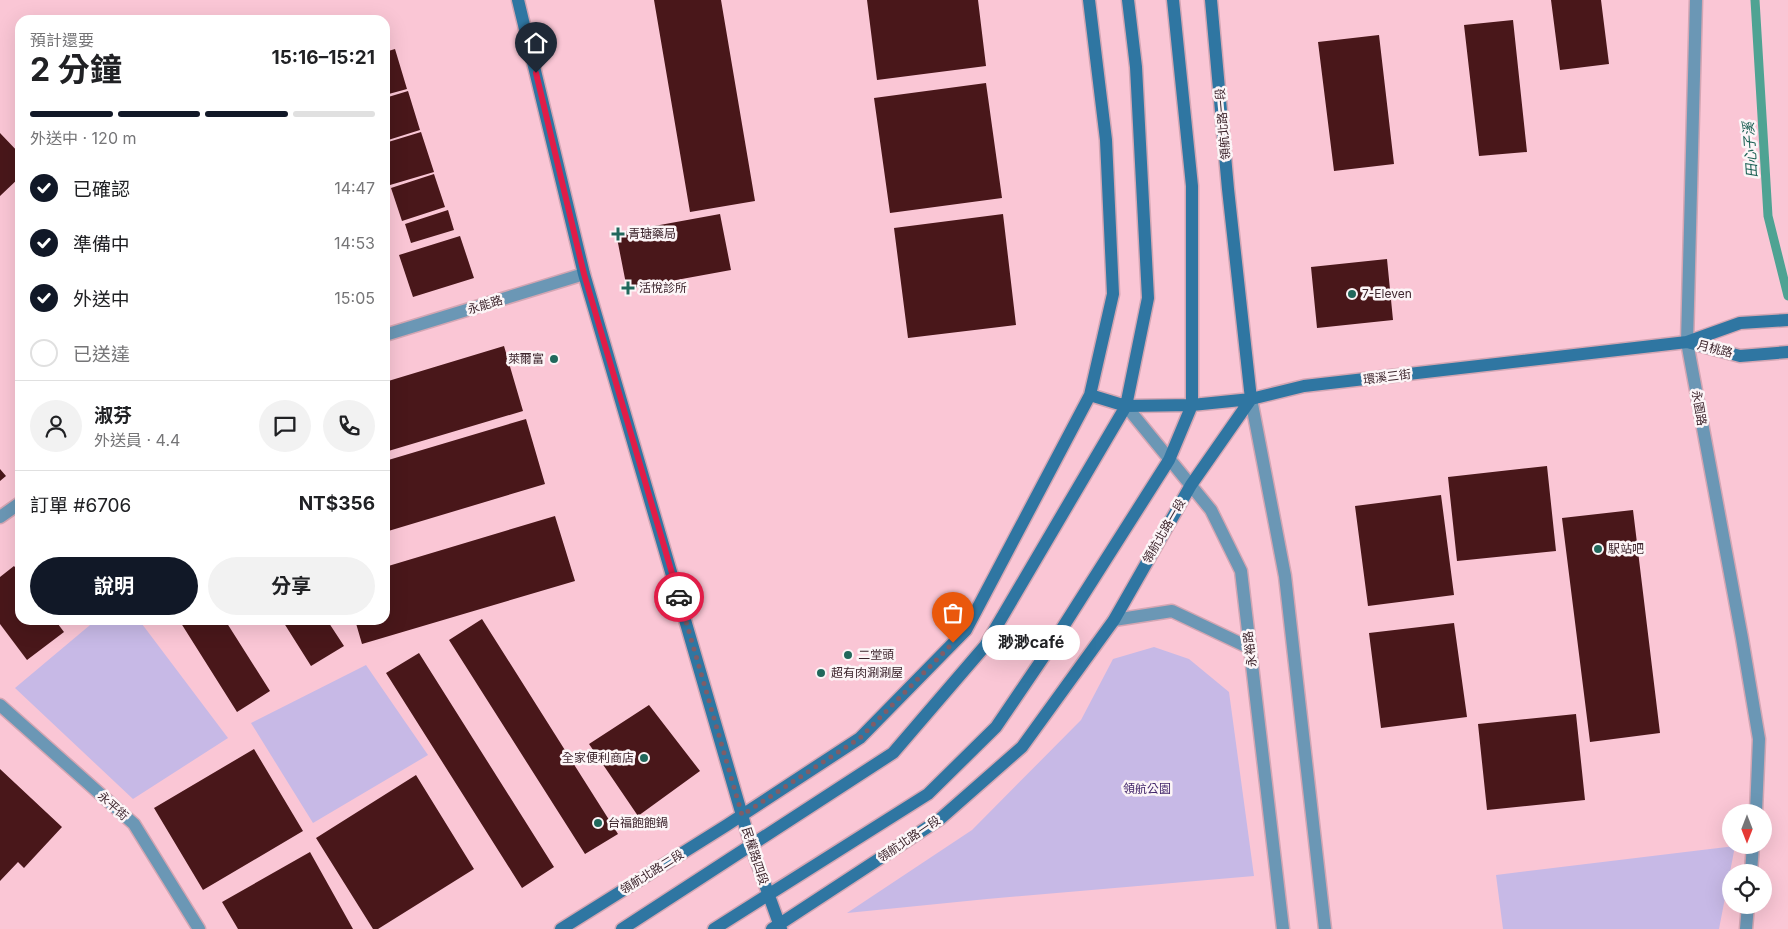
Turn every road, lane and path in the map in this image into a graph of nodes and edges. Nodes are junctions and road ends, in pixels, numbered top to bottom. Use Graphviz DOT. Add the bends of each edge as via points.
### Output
graph roads {
  1 [pos="518,0"];
  2 [pos="1089,0"];
  3 [pos="1128,0"];
  4 [pos="1173,0"];
  5 [pos="1211,0"];
  6 [pos="1696,0"];
  7 [pos="584,274"];
  8 [pos="1788,320"];
  9 [pos="390,333"];
  10 [pos="1687,342"];
  11 [pos="1788,352"];
  12 [pos="1090,395"];
  13 [pos="1251,399"];
  14 [pos="1192,405"];
  15 [pos="1126,406"];
  16 [pos="1169,460"];
  17 [pos="1190,485"];
  18 [pos="15,506"];
  19 [pos="0,517"];
  20 [pos="1114,620"];
  21 [pos="1250,648"];
  22 [pos="0,705"];
  23 [pos="1756,804"];
  24 [pos="742,815"];
  25 [pos="751,846"];
  26 [pos="768,895"];
  27 [pos="1747,914"];
  28 [pos="778,927"];
  29 [pos="199,929"];
  30 [pos="561,929"];
  31 [pos="622,929"];
  32 [pos="714,929"];
  33 [pos="1283,929"];
  34 [pos="1325,929"];
  35 [pos="1746,929"];
  1 -- 7 [label="street, 民權路四段"];
  2 -- 12 [label="street" via="1106,140 1112,294"];
  3 -- 15 [label="street" via="1136,68 1148,298"];
  4 -- 14 [label="street" via="1192,186"];
  5 -- 13 [label="street, 領航北路一段"];
  6 -- 10 [label="street, 永園路"];
  7 -- 9 [label="street, 永能路"];
  7 -- 24 [label="street, 民權路四段"];
  8 -- 10 [label="street, 月桃路" via="1740,323"];
  10 -- 11 [label="street, 月桃路" via="1740,356"];
  10 -- 13 [label="street, 環溪三街" via="1304,386"];
  10 -- 23 [label="street, 永園路" via="1759,739"];
  12 -- 15 [label="street, 環溪三街"];
  12 -- 24 [label="street" via="966,630 860,738"];
  13 -- 14 [label="street, 環溪三街"];
  13 -- 17 [label="street, 領航北路一段"];
  13 -- 34 [label="street" via="1285,576"];
  14 -- 15 [label="street, 環溪三街"];
  14 -- 16 [label="street"];
  15 -- 16 [label="street, 永裕路"];
  15 -- 25 [label="street" via="985,646 893,753"];
  16 -- 17 [label="street, 永裕路"];
  16 -- 26 [label="street" via="996,727 928,794"];
  17 -- 20 [label="street, 領航北路一段"];
  17 -- 21 [label="street, 永裕路" via="1211,510 1241,571"];
  18 -- 19 [label="street"];
  20 -- 21 [label="street" via="1172,612"];
  20 -- 28 [label="street, 領航北路一段" via="1022,747 940,819"];
  21 -- 33 [label="street, 永裕路"];
  22 -- 29 [label="street, 永平街" via="134,824"];
  24 -- 25 [label="street, 民權路四段"];
  24 -- 30 [label="street, 領航北路二段"];
  25 -- 26 [label="street, 民權路四段"];
  25 -- 31 [label="street"];
  26 -- 28 [label="street, 民權路四段"];
  26 -- 32 [label="street"];
  27 -- 35 [label="street"];
}
